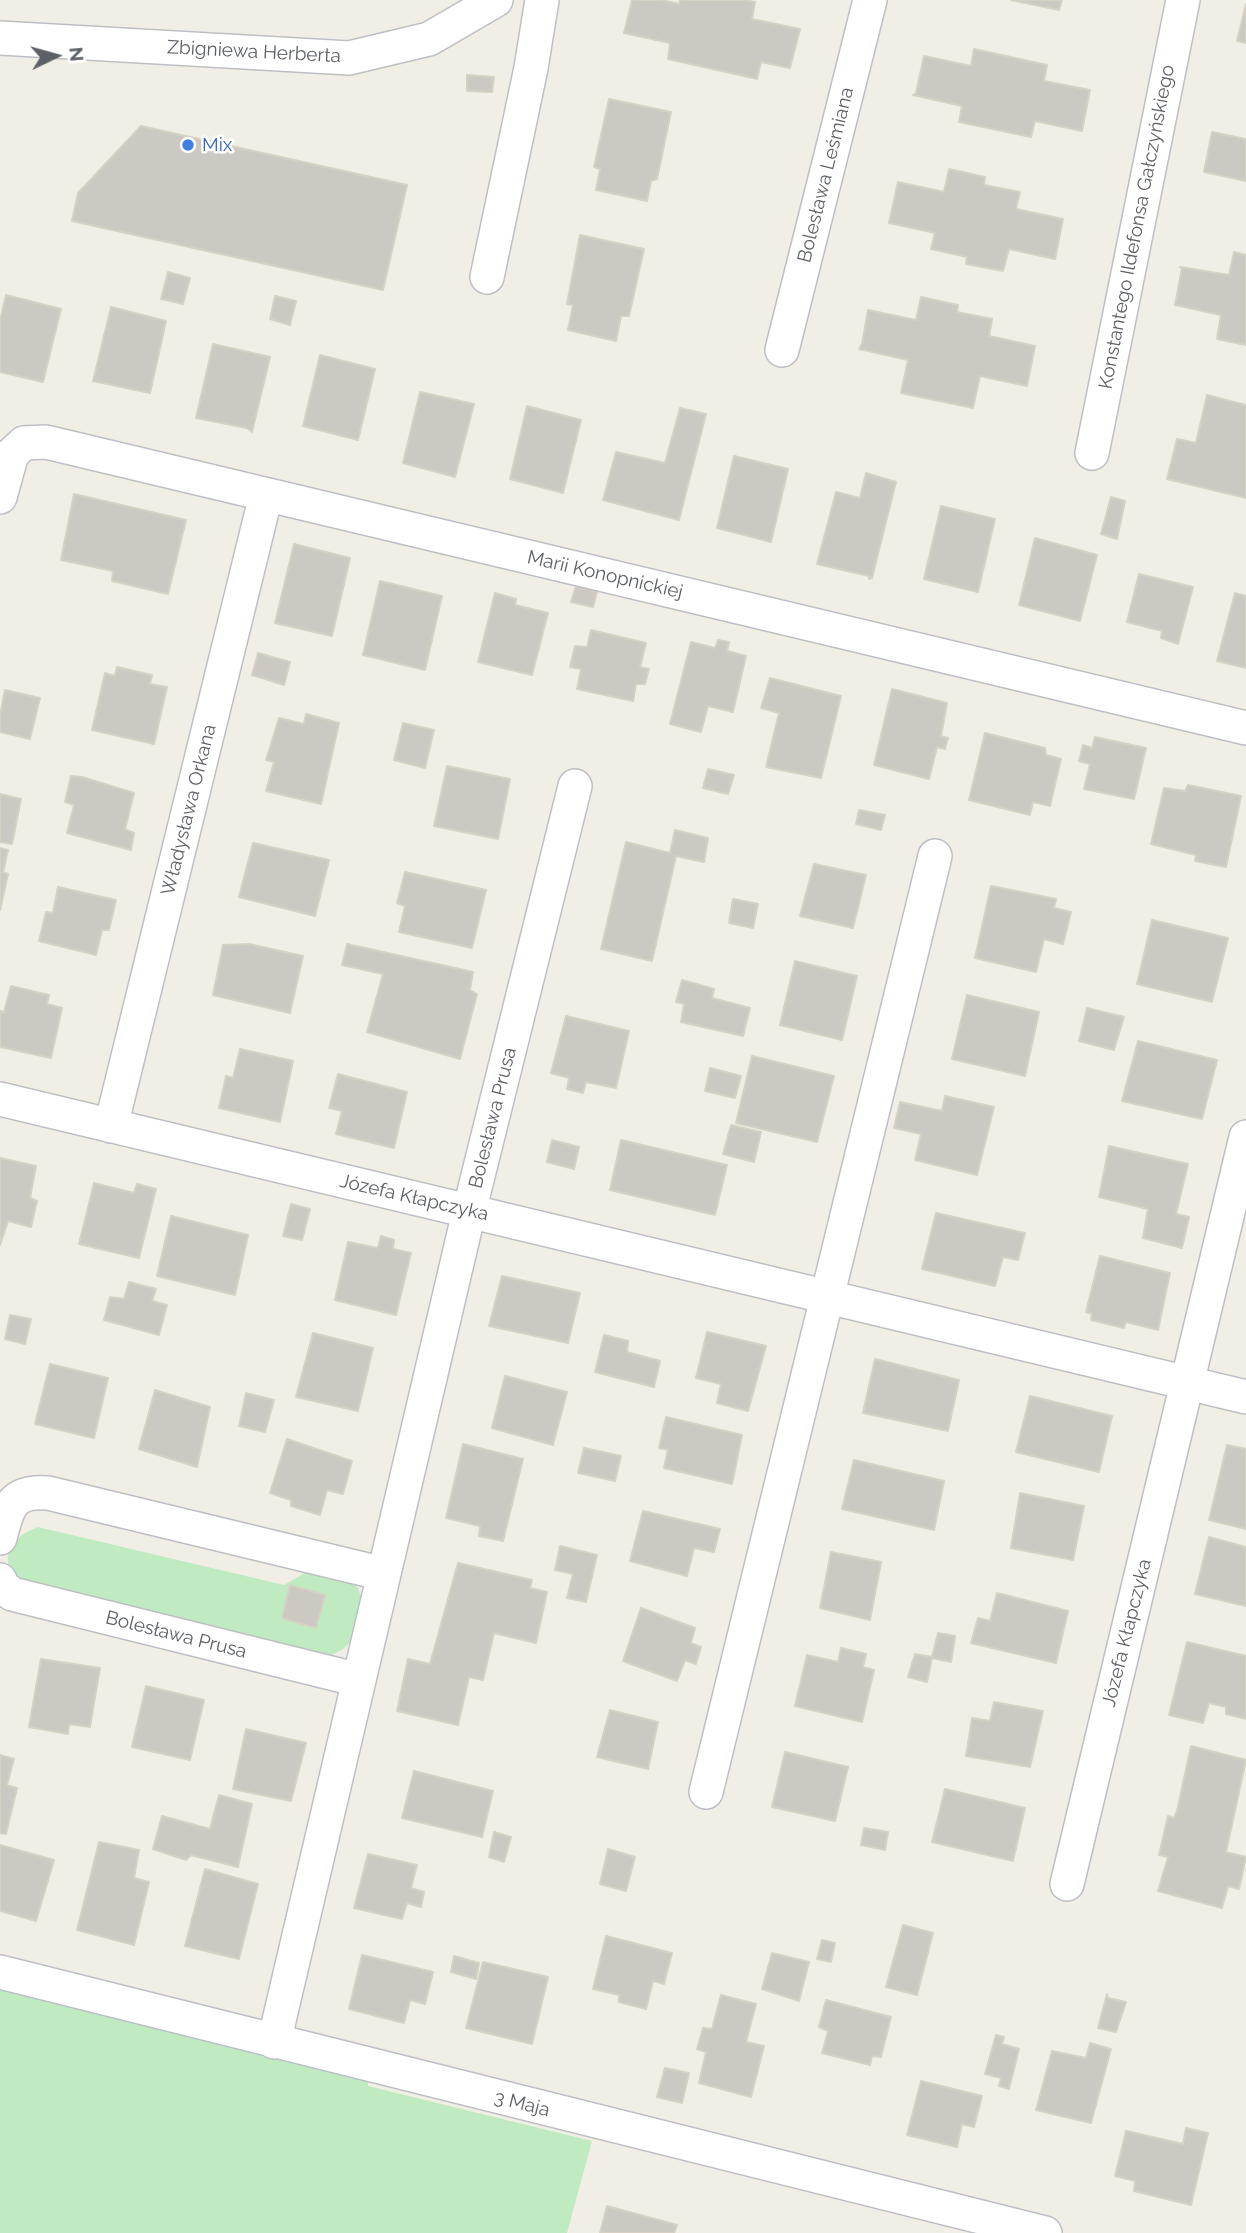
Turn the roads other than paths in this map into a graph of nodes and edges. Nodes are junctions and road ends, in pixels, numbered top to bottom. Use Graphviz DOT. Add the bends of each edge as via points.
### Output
graph roads {
  1 [pos="496,0"];
  2 [pos="542,0"];
  3 [pos="870,0"];
  4 [pos="1183,0"];
  5 [pos="0,38"];
  6 [pos="487,277"];
  7 [pos="782,350"];
  8 [pos="1091,453"];
  9 [pos="266,495"];
  10 [pos="0,497"];
  11 [pos="1246,728"];
  12 [pos="575,786"];
  13 [pos="935,856"];
  14 [pos="0,1100"];
  15 [pos="111,1126"];
  16 [pos="1246,1137"];
  17 [pos="469,1212"];
  18 [pos="827,1297"];
  19 [pos="1187,1383"];
  20 [pos="1246,1397"];
  21 [pos="0,1538"];
  22 [pos="384,1574"];
  23 [pos="0,1580"];
  24 [pos="359,1680"];
  25 [pos="706,1791"];
  26 [pos="1067,1884"];
  27 [pos="0,1972"];
  28 [pos="274,2042"];
  29 [pos="1045,2233"];
  1 -- 5 [label="street, Zbigniewa Herberta" via="429,39 349,58"];
  2 -- 6 [label="street"];
  3 -- 7 [label="street, Bolesława Leśmiana"];
  4 -- 8 [label="street, Konstantego Ildefonsa Gałczyńskiego"];
  9 -- 10 [label="street, Marii Konopnickiej" via="46,442 24,443 12,454"];
  9 -- 11 [label="street, Marii Konopnickiej"];
  9 -- 15 [label="street, Władysława Orkana"];
  12 -- 17 [label="street, Bolesława Prusa"];
  13 -- 18 [label="street"];
  14 -- 15 [label="street, Józefa Kłapczyka"];
  15 -- 17 [label="street, Józefa Kłapczyka"];
  16 -- 19 [label="street, Józefa Kłapczyka"];
  17 -- 18 [label="street, Józefa Kłapczyka"];
  17 -- 22 [label="street, Bolesława Prusa"];
  18 -- 19 [label="street, Józefa Kłapczyka"];
  18 -- 25 [label="street"];
  19 -- 20 [label="street, Józefa Kłapczyka"];
  19 -- 26 [label="street, Józefa Kłapczyka"];
  21 -- 22 [label="street" via="10,1506 18,1497 48,1493"];
  22 -- 24 [label="street, Bolesława Prusa"];
  23 -- 24 [label="street, Bolesława Prusa" via="12,1594"];
  24 -- 28 [label="street, Bolesława Prusa"];
  27 -- 28 [label="street, 3 Maja"];
  28 -- 29 [label="street, 3 Maja"];
}
